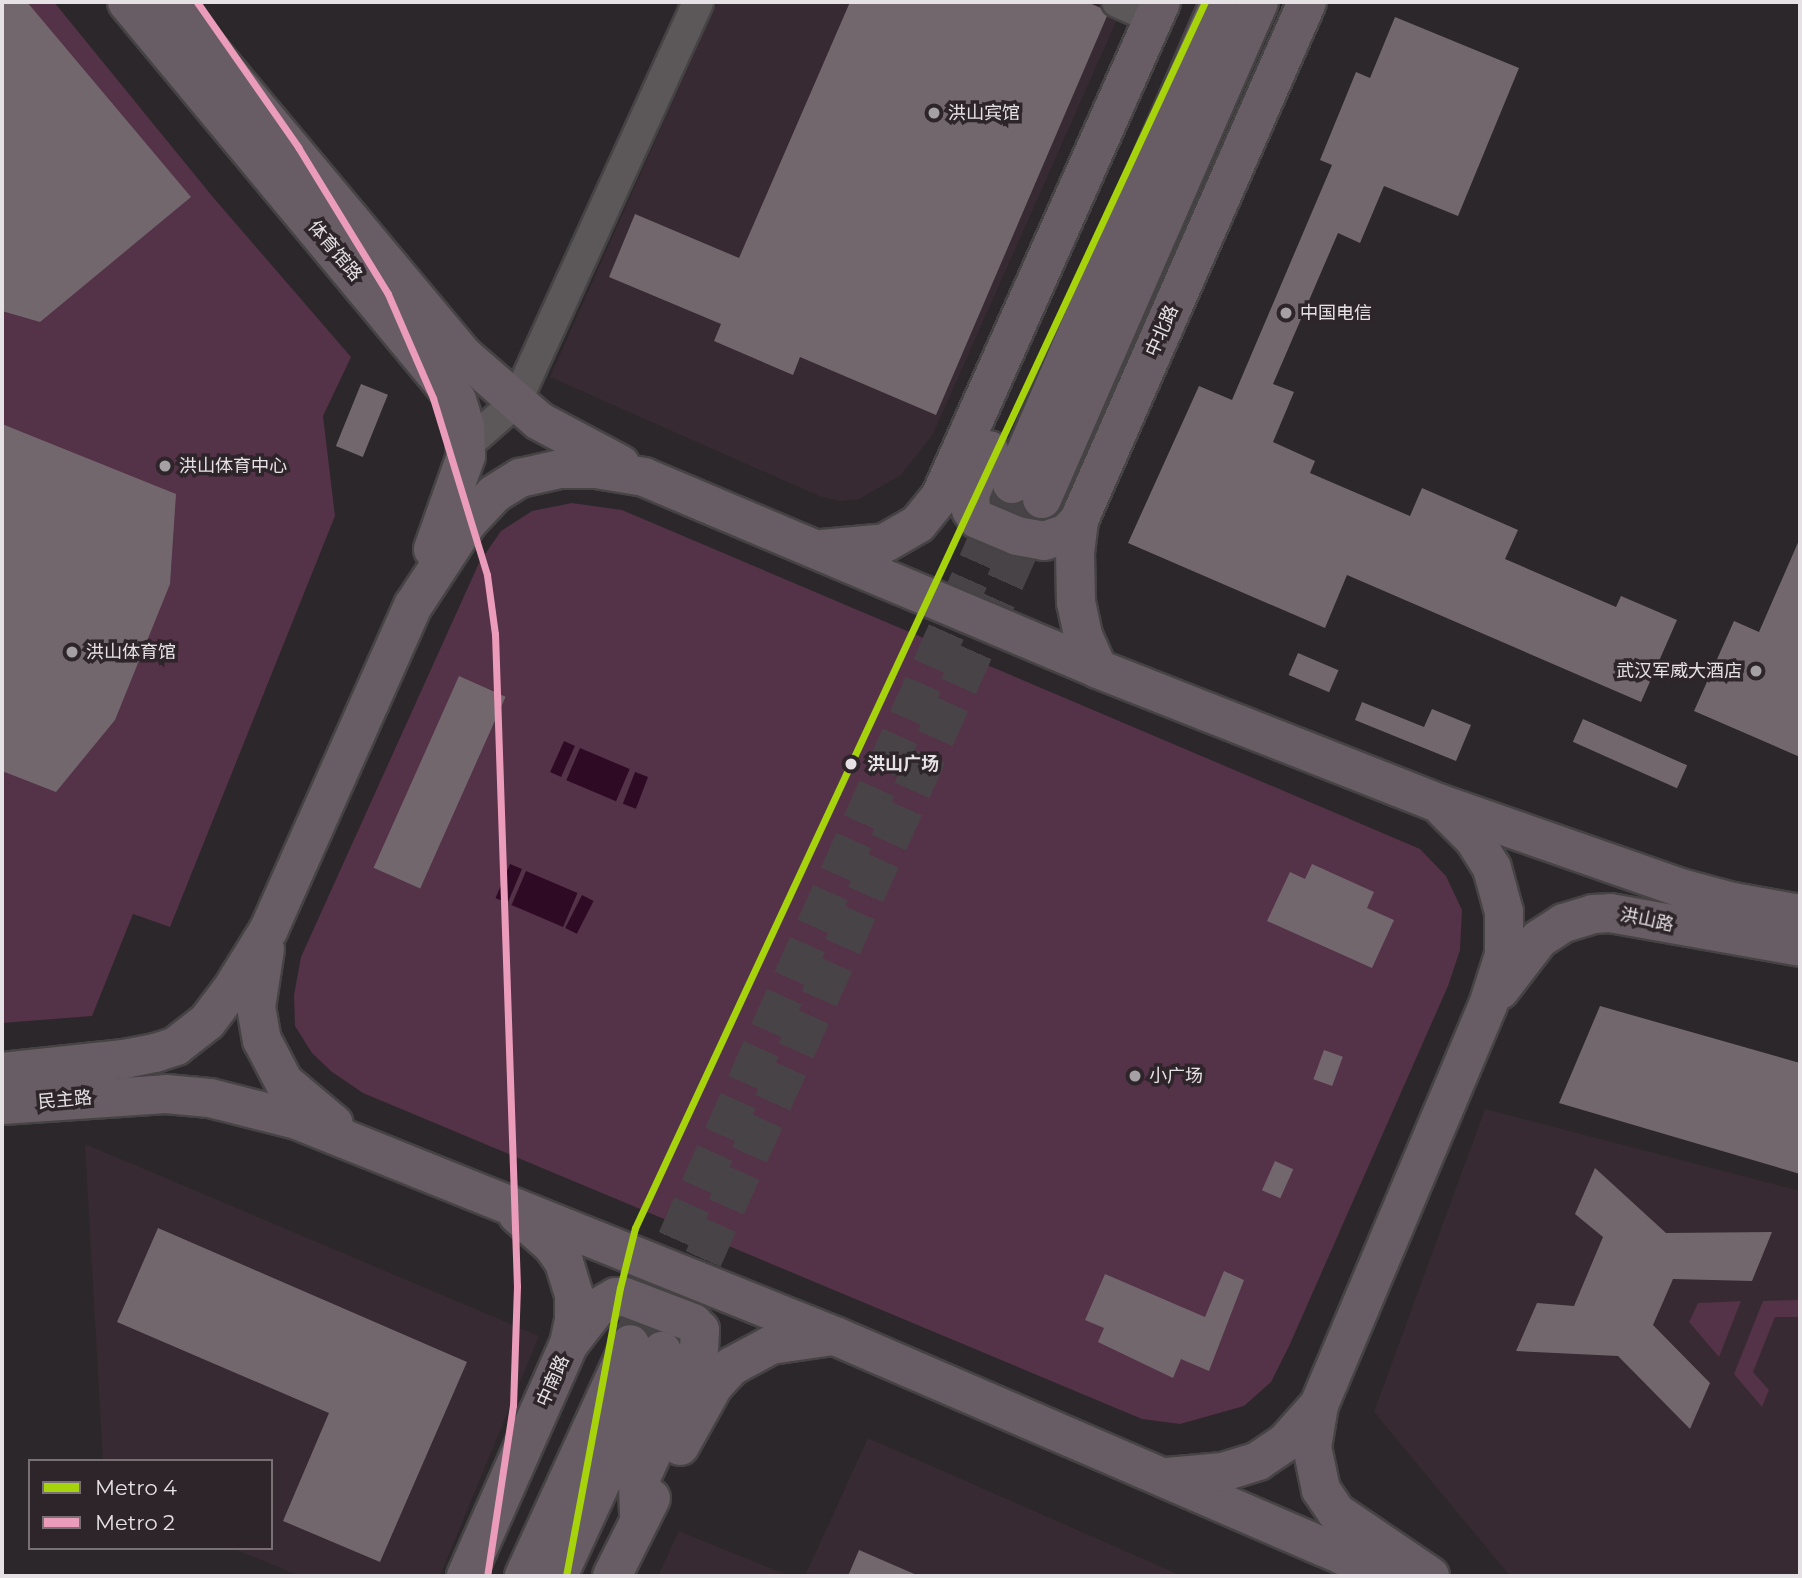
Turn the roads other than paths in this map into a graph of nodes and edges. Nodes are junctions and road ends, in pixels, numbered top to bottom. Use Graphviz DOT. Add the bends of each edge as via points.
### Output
graph roads {
  1 [pos="127,2"];
  2 [pos="169,2"];
  3 [pos="698,2"];
  4 [pos="1117,2"];
  5 [pos="1220,2"];
  6 [pos="1259,2"];
  7 [pos="1307,2"];
  8 [pos="1157,10"];
  9 [pos="994,378"];
  10 [pos="516,402"];
  11 [pos="467,445"];
  12 [pos="644,477"];
  13 [pos="1079,520"];
  14 [pos="816,550"];
  15 [pos="413,606"];
  16 [pos="1098,669"];
  17 [pos="1438,803"];
  18 [pos="1800,914"];
  19 [pos="269,929"];
  20 [pos="1800,947"];
  21 [pos="1488,1005"];
  22 [pos="2,1072"];
  23 [pos="127,1077"];
  24 [pos="2,1105"];
  25 [pos="359,1143"];
  26 [pos="500,1200"];
  27 [pos="835,1336"];
  28 [pos="569,1344"];
  29 [pos="1318,1405"];
  30 [pos="1165,1478"];
  31 [pos="639,1519"];
  32 [pos="466,1576"];
  33 [pos="524,1576"];
  34 [pos="558,1576"];
  35 [pos="612,1576"];
  36 [pos="1383,1576"];
  37 [pos="1430,1576"];
  1 -- 11 [label="main road, 体育馆路" via="450,389 461,410"];
  2 -- 10 [label="main road, 体育馆路" via="463,354"];
  3 -- 10 [label="street"];
  4 -- 8 [label="street"];
  5 -- 6 [label="main road" via="1027,491"];
  7 -- 13 [label="main road, 中北路"];
  8 -- 9 [label="main road"];
  9 -- 13 [label="main road" via="1001,424 971,488 973,515 1017,536 1044,541 1067,533"];
  9 -- 14 [label="main road" via="940,498 918,524 885,543"];
  10 -- 11 [label="street"];
  10 -- 12 [label="main road, 体育馆路" via="550,427"];
  11 -- 15 [label="main road, 体育馆路"];
  12 -- 14 [label="main road"];
  12 -- 15 [label="main road" via="576,468 540,472 506,485 468,522"];
  13 -- 16 [label="main road, 中北路" via="1076,603"];
  14 -- 16 [label="main road"];
  15 -- 19 [label="main road"];
  16 -- 17 [label="main road"];
  17 -- 18 [label="main road" via="1617,867 1733,902"];
  17 -- 21 [label="main road" via="1473,838 1499,887 1506,930 1504,955"];
  19 -- 23 [label="main road" via="230,992 200,1028"];
  19 -- 25 [label="main road" via="257,1007 262,1040 284,1082"];
  20 -- 21 [label="main road, 洪山路" via="1610,913 1593,914 1564,923 1539,939"];
  21 -- 29 [label="main road"];
  22 -- 23 [label="main road, 民主路"];
  23 -- 24 [label="main road, 民主路"];
  23 -- 25 [label="main road" via="297,1120"];
  25 -- 26 [label="main road"];
  26 -- 27 [label="main road"];
  26 -- 28 [label="main road, 中南路" via="564,1262 574,1295"];
  27 -- 30 [label="main road"];
  27 -- 31 [label="main road" via="771,1345 732,1366 714,1385"];
  28 -- 31 [label="main road" via="597,1308 616,1297 701,1329 699,1349 638,1485"];
  28 -- 32 [label="main road, 中南路"];
  29 -- 30 [label="main road" via="1286,1441 1258,1461 1223,1472"];
  29 -- 37 [label="main road" via="1312,1447 1326,1500 1344,1518"];
  30 -- 36 [label="main road"];
  31 -- 35 [label="main road"];
  33 -- 34 [label="main road" via="646,1348"];
}
